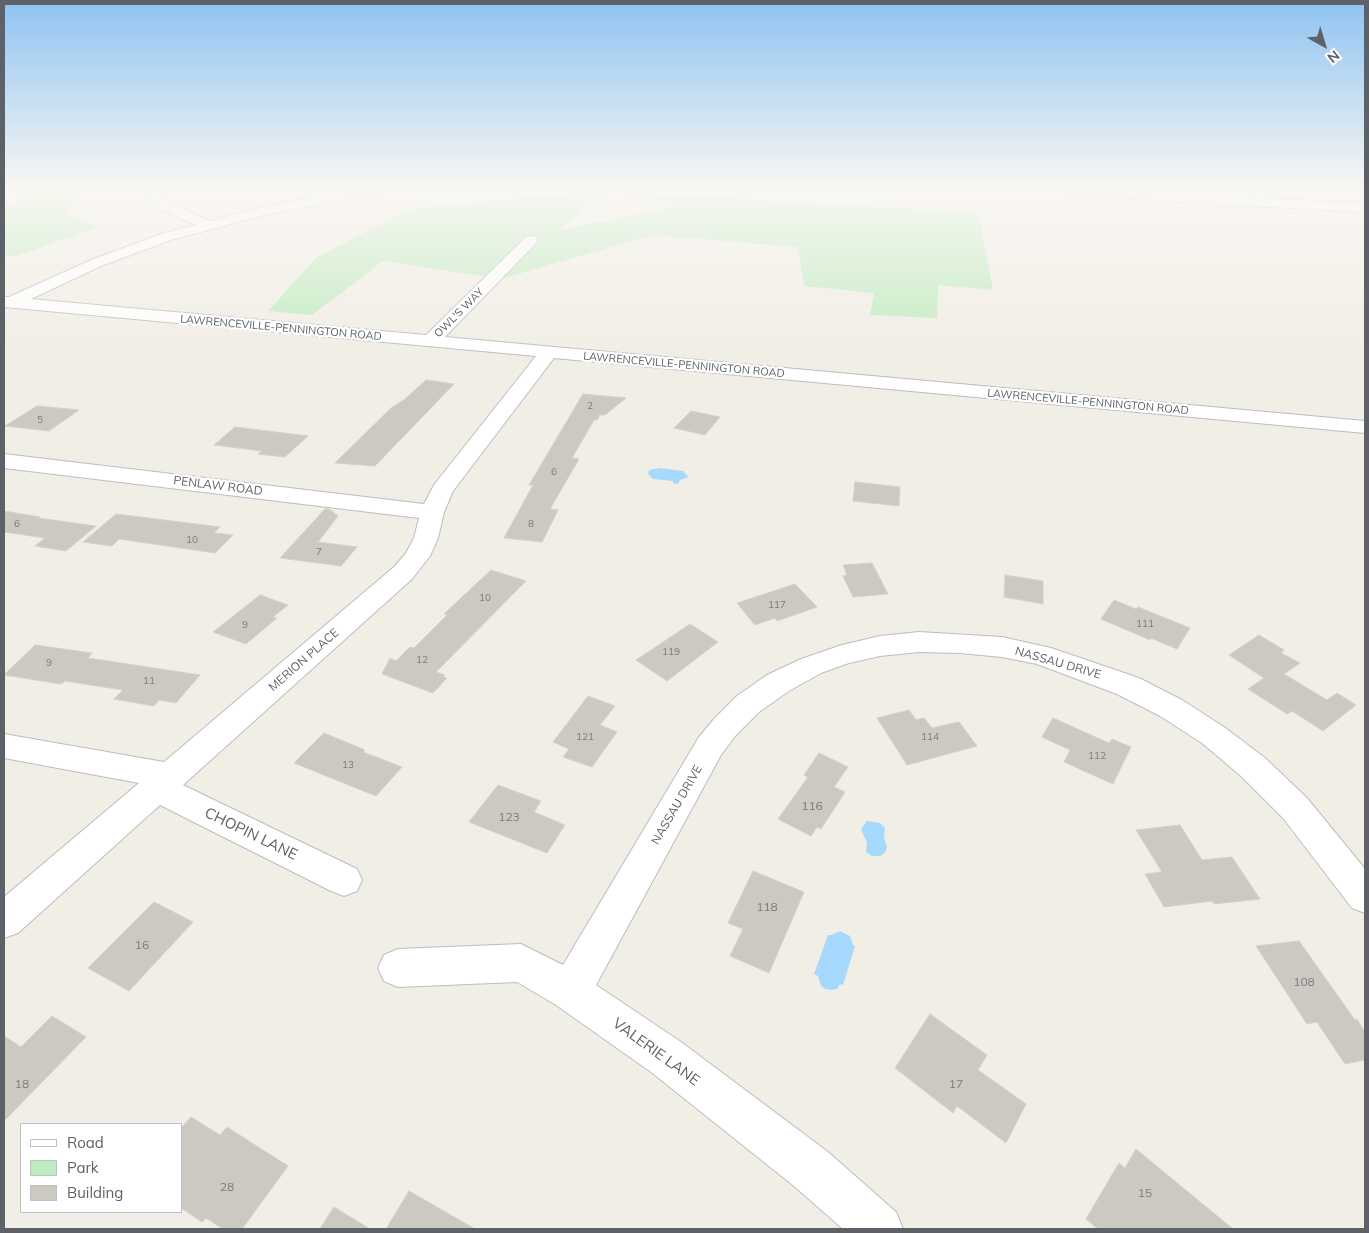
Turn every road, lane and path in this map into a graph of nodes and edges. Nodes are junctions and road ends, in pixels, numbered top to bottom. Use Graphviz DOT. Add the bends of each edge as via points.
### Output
graph roads {
  1 [pos="140,247"];
  2 [pos="525,247"];
  3 [pos="6,304"];
  4 [pos="430,342"];
  5 [pos="548,353"];
  6 [pos="1365,427"];
  7 [pos="4,461"];
  8 [pos="432,512"];
  9 [pos="4,746"];
  10 [pos="164,782"];
  11 [pos="344,880"];
  12 [pos="1365,896"];
  13 [pos="4,921"];
  14 [pos="398,968"];
  15 [pos="570,991"];
  16 [pos="879,1229"];
  1 -- 3 [label="street"];
  2 -- 4 [label="street, OWL'S WAY"];
  3 -- 4 [label="street, LAWRENCEVILLE-PENNINGTON ROAD"];
  4 -- 5 [label="street, LAWRENCEVILLE-PENNINGTON ROAD"];
  5 -- 6 [label="street, LAWRENCEVILLE-PENNINGTON ROAD"];
  5 -- 8 [label="street, MERION PLACE" via="442,490"];
  7 -- 8 [label="street, PENLAW ROAD"];
  8 -- 10 [label="street, MERION PLACE" via="426,538 403,573"];
  9 -- 10 [label="street, CHOPIN LANE"];
  10 -- 11 [label="street, CHOPIN LANE"];
  10 -- 13 [label="street, MERION PLACE"];
  12 -- 15 [label="street, NASSAU DRIVE" via="1295,808 1253,767 1170,708 1128,686 1041,655 1002,648 919,642 880,646 811,666 778,683 748,704 725,727 710,746"];
  14 -- 15 [label="street, VALERIE LANE" via="522,963"];
  15 -- 16 [label="street, VALERIE LANE" via="696,1080 811,1169"];
}
